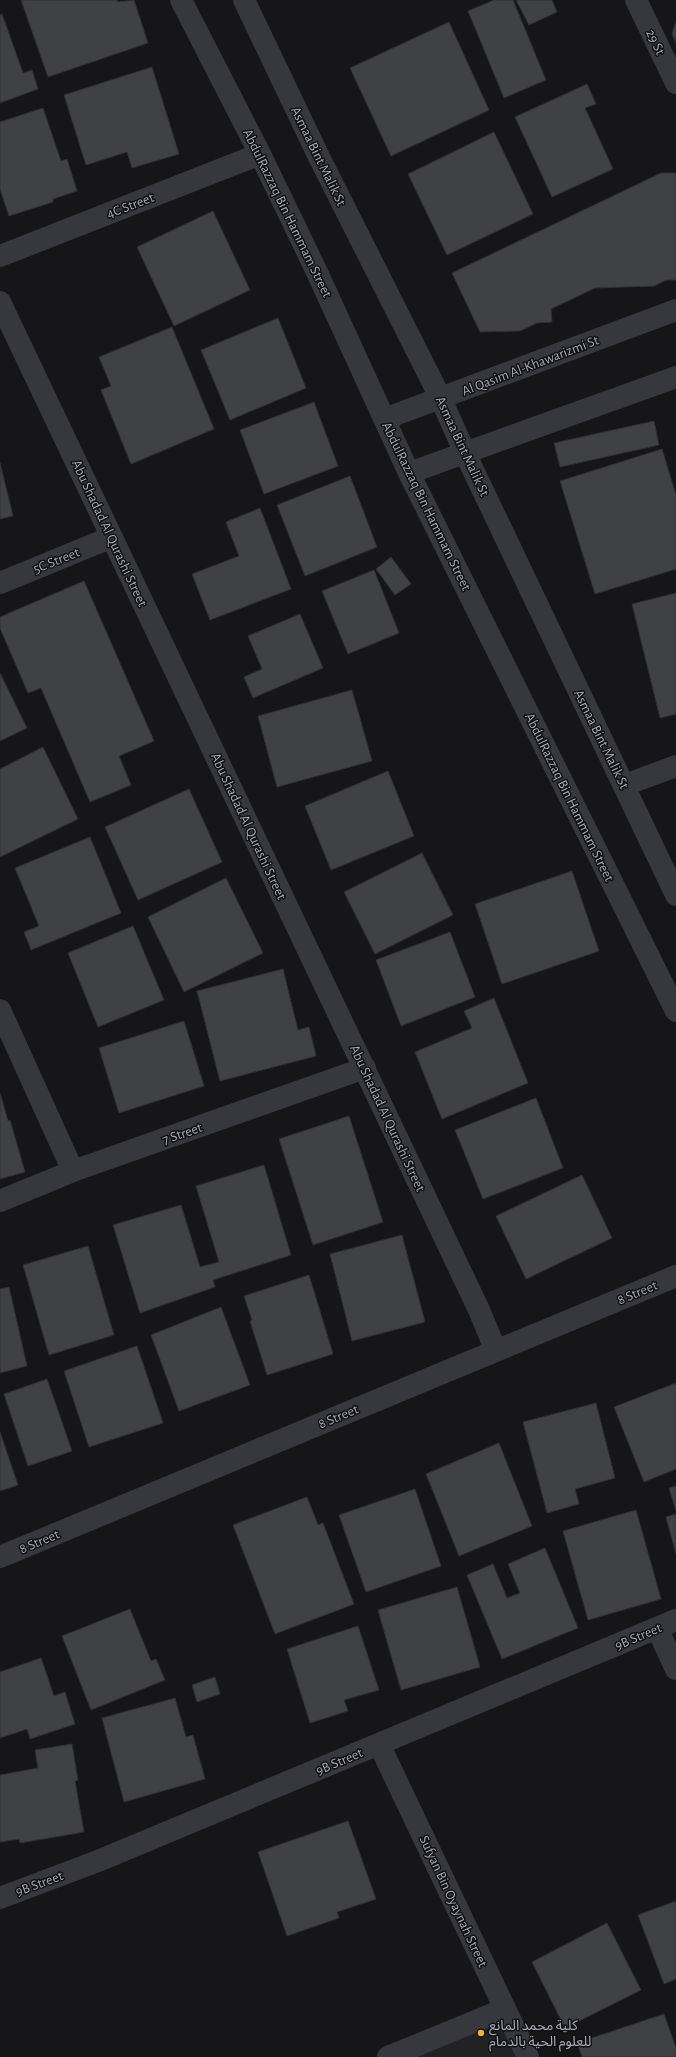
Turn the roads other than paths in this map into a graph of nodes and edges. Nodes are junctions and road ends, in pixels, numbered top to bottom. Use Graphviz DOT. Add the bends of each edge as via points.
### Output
graph roads {
  1 [pos="181,0"];
  2 [pos="244,0"];
  3 [pos="636,0"];
  4 [pos="676,83"];
  5 [pos="260,154"];
  6 [pos="0,256"];
  7 [pos="0,302"];
  8 [pos="676,310"];
  9 [pos="676,377"];
  10 [pos="441,399"];
  11 [pos="384,419"];
  12 [pos="466,453"];
  13 [pos="409,473"];
  14 [pos="112,537"];
  15 [pos="0,583"];
  16 [pos="676,766"];
  17 [pos="625,785"];
  18 [pos="676,895"];
  19 [pos="0,1010"];
  20 [pos="676,1011"];
  21 [pos="365,1068"];
  22 [pos="73,1171"];
  23 [pos="0,1201"];
  24 [pos="676,1276"];
  25 [pos="496,1350"];
  26 [pos="0,1557"];
  27 [pos="667,1624"];
  28 [pos="676,1669"];
  29 [pos="379,1744"];
  30 [pos="0,1898"];
  31 [pos="505,2009"];
  32 [pos="388,2057"];
  33 [pos="528,2057"];
  1 -- 5 [label="street, AbdulRazzaq Bin Hammam Street"];
  2 -- 10 [label="street, Asmaa Bint Malik St" via="318,157"];
  3 -- 4 [label="street, 29 St"];
  5 -- 6 [label="street, 4C Street"];
  5 -- 11 [label="street, AbdulRazzaq Bin Hammam Street"];
  7 -- 14 [label="street, Abu Shadad Al Qurashi Street"];
  8 -- 10 [label="street, Al Qasim Al-Khawarizmi St"];
  9 -- 12 [label="street"];
  10 -- 11 [label="street, Al Qasim Al-Khawarizmi St"];
  10 -- 12 [label="street, Asmaa Bint Malik St"];
  11 -- 13 [label="street, AbdulRazzaq Bin Hammam Street"];
  12 -- 13 [label="street"];
  12 -- 17 [label="street, Asmaa Bint Malik St"];
  13 -- 20 [label="street, AbdulRazzaq Bin Hammam Street"];
  14 -- 15 [label="street, 5C Street"];
  14 -- 21 [label="street, Abu Shadad Al Qurashi Street"];
  16 -- 17 [label="street"];
  17 -- 18 [label="street, Asmaa Bint Malik St"];
  19 -- 22 [label="street"];
  21 -- 22 [label="street, 7 Street"];
  21 -- 25 [label="street, Abu Shadad Al Qurashi Street"];
  22 -- 23 [label="street, 7 Street"];
  24 -- 25 [label="street, 8 Street"];
  25 -- 26 [label="street, 8 Street"];
  27 -- 28 [label="street"];
  27 -- 29 [label="street, 9B Street"];
  29 -- 30 [label="street, 9B Street" via="98,1861"];
  29 -- 31 [label="street, Sufyan Bin Oyaynah Street"];
  31 -- 32 [label="street"];
  31 -- 33 [label="street, Sufyan Bin Oyaynah Street"];
}
